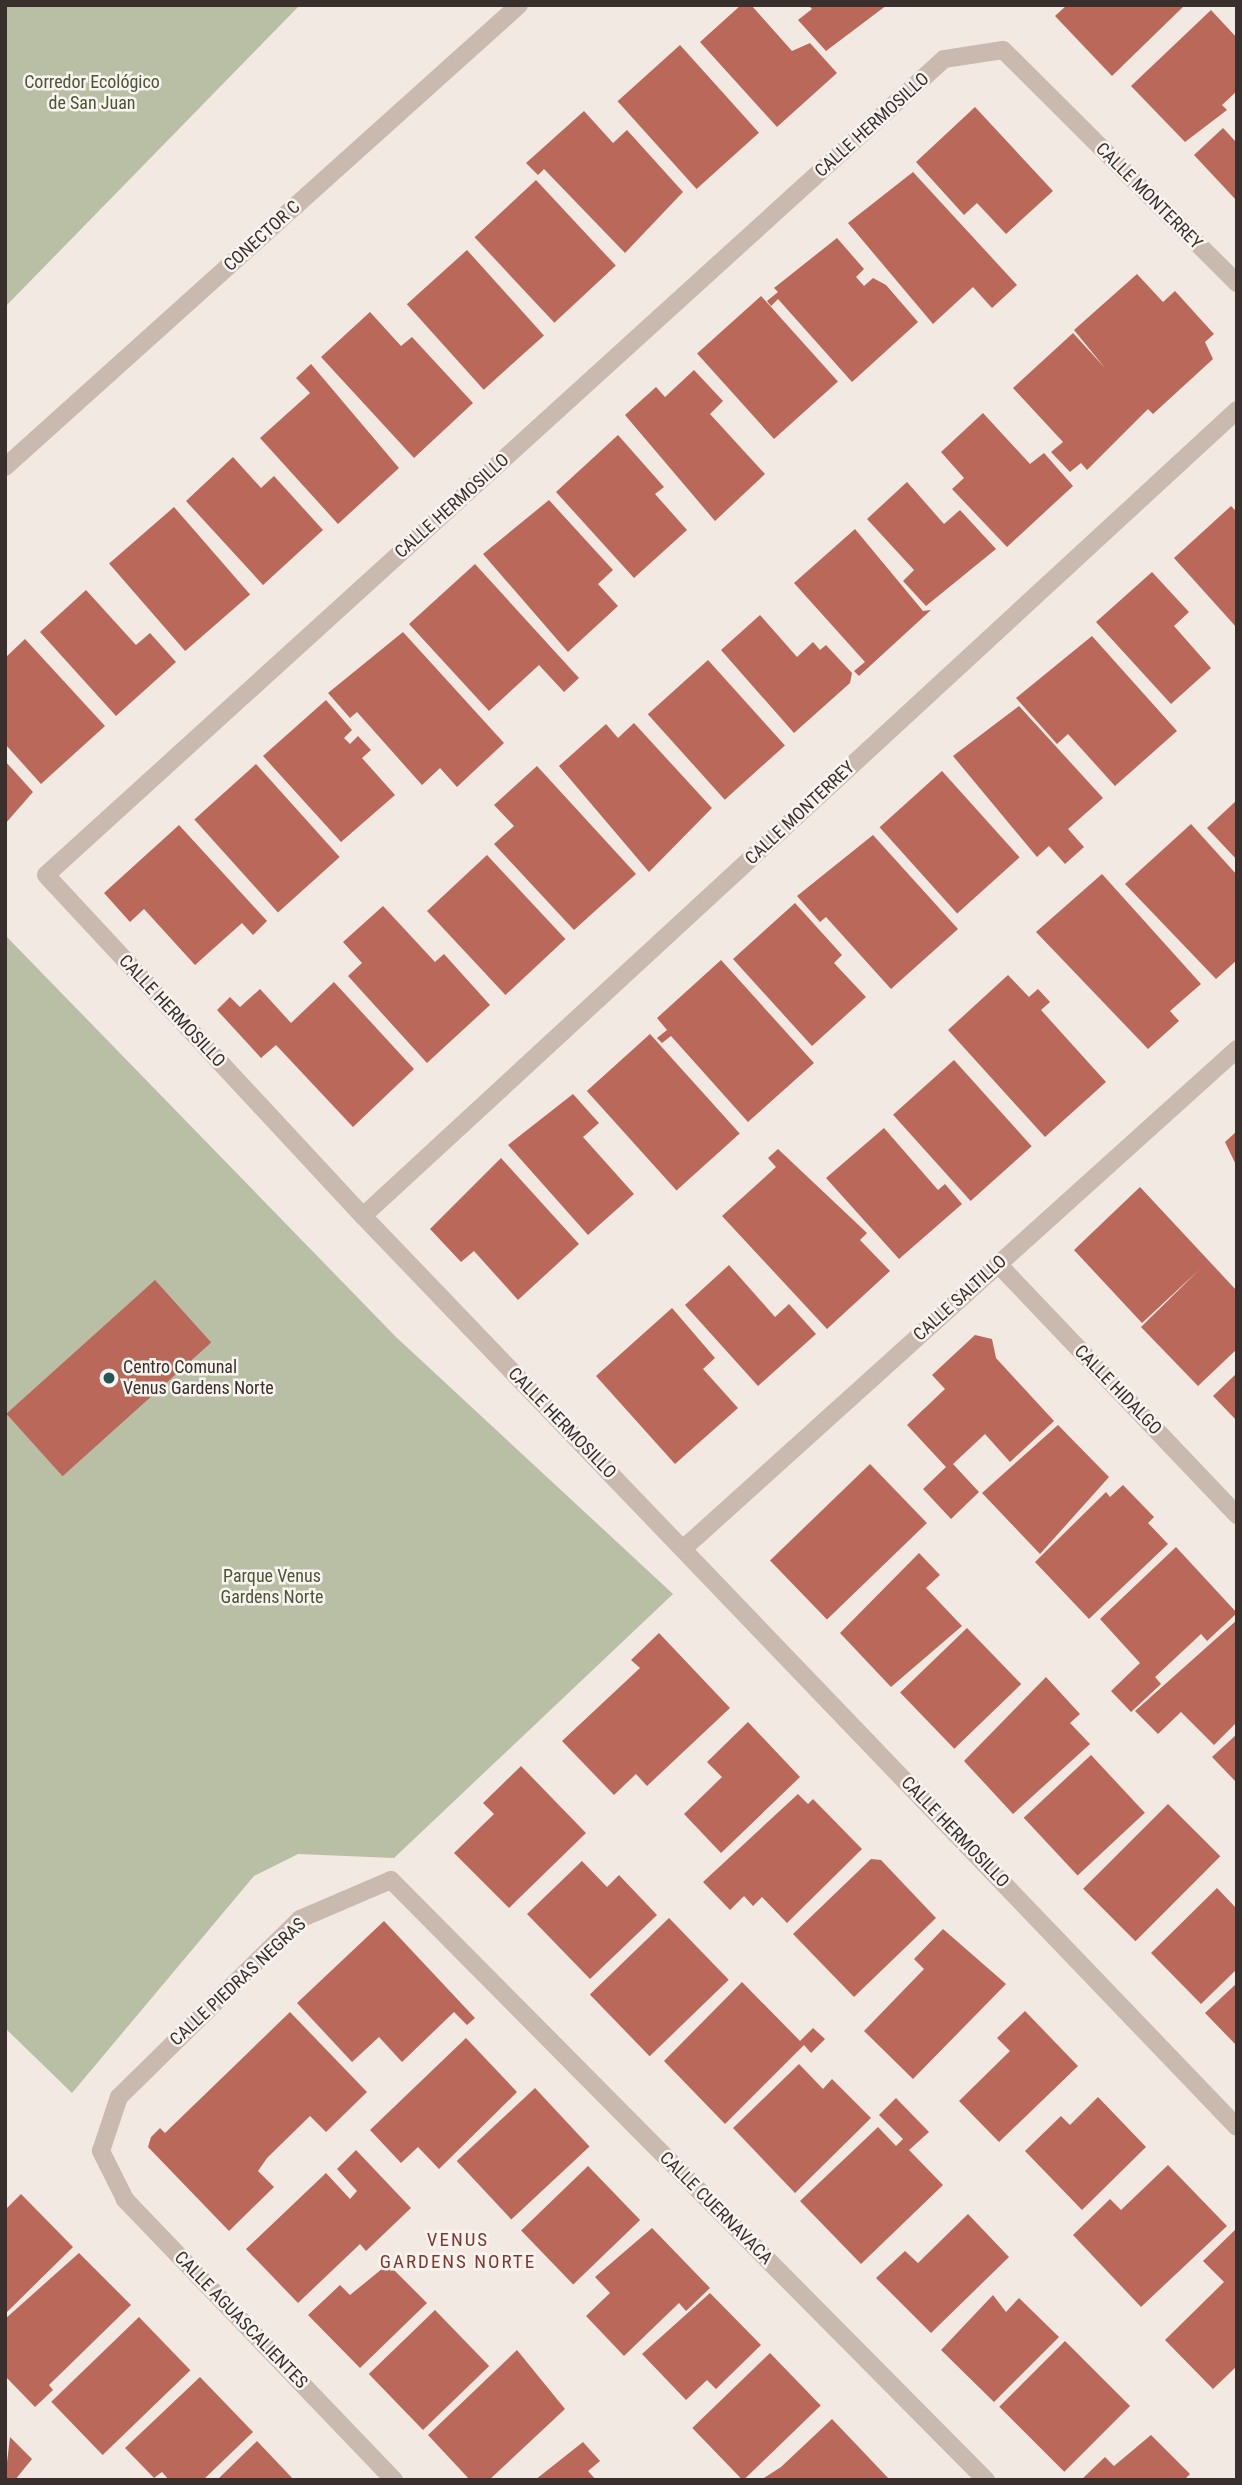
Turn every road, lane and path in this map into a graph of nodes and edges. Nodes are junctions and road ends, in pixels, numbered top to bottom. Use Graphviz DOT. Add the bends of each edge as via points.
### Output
graph roads {
  1 [pos="519,5"];
  2 [pos="1062,110"];
  3 [pos="1237,283"];
  4 [pos="1237,410"];
  5 [pos="5,467"];
  6 [pos="1237,1049"];
  7 [pos="363,1216"];
  8 [pos="998,1264"];
  9 [pos="1237,1515"];
  10 [pos="684,1548"];
  11 [pos="446,1936"];
  12 [pos="1237,2127"];
  13 [pos="101,2151"];
  14 [pos="394,2480"];
  15 [pos="986,2480"];
  1 -- 5 [label="street, CONECTOR C"];
  2 -- 3 [label="street, CALLE MONTERREY"];
  2 -- 7 [label="street, CALLE HERMOSILLO" via="1003,50 944,60 46,875"];
  4 -- 7 [label="street, CALLE MONTERREY"];
  6 -- 8 [label="street, CALLE SALTILLO"];
  7 -- 10 [label="street, CALLE HERMOSILLO"];
  8 -- 9 [label="street, CALLE HIDALGO"];
  8 -- 10 [label="street, CALLE SALTILLO"];
  10 -- 12 [label="street, CALLE HERMOSILLO"];
  11 -- 13 [label="street, CALLE PIEDRAS NEGRAS" via="391,1881 300,1919 119,2097"];
  11 -- 15 [label="street, CALLE CUERNAVACA"];
  13 -- 14 [label="street, CALLE AGUASCALIENTES" via="125,2199"];
}
